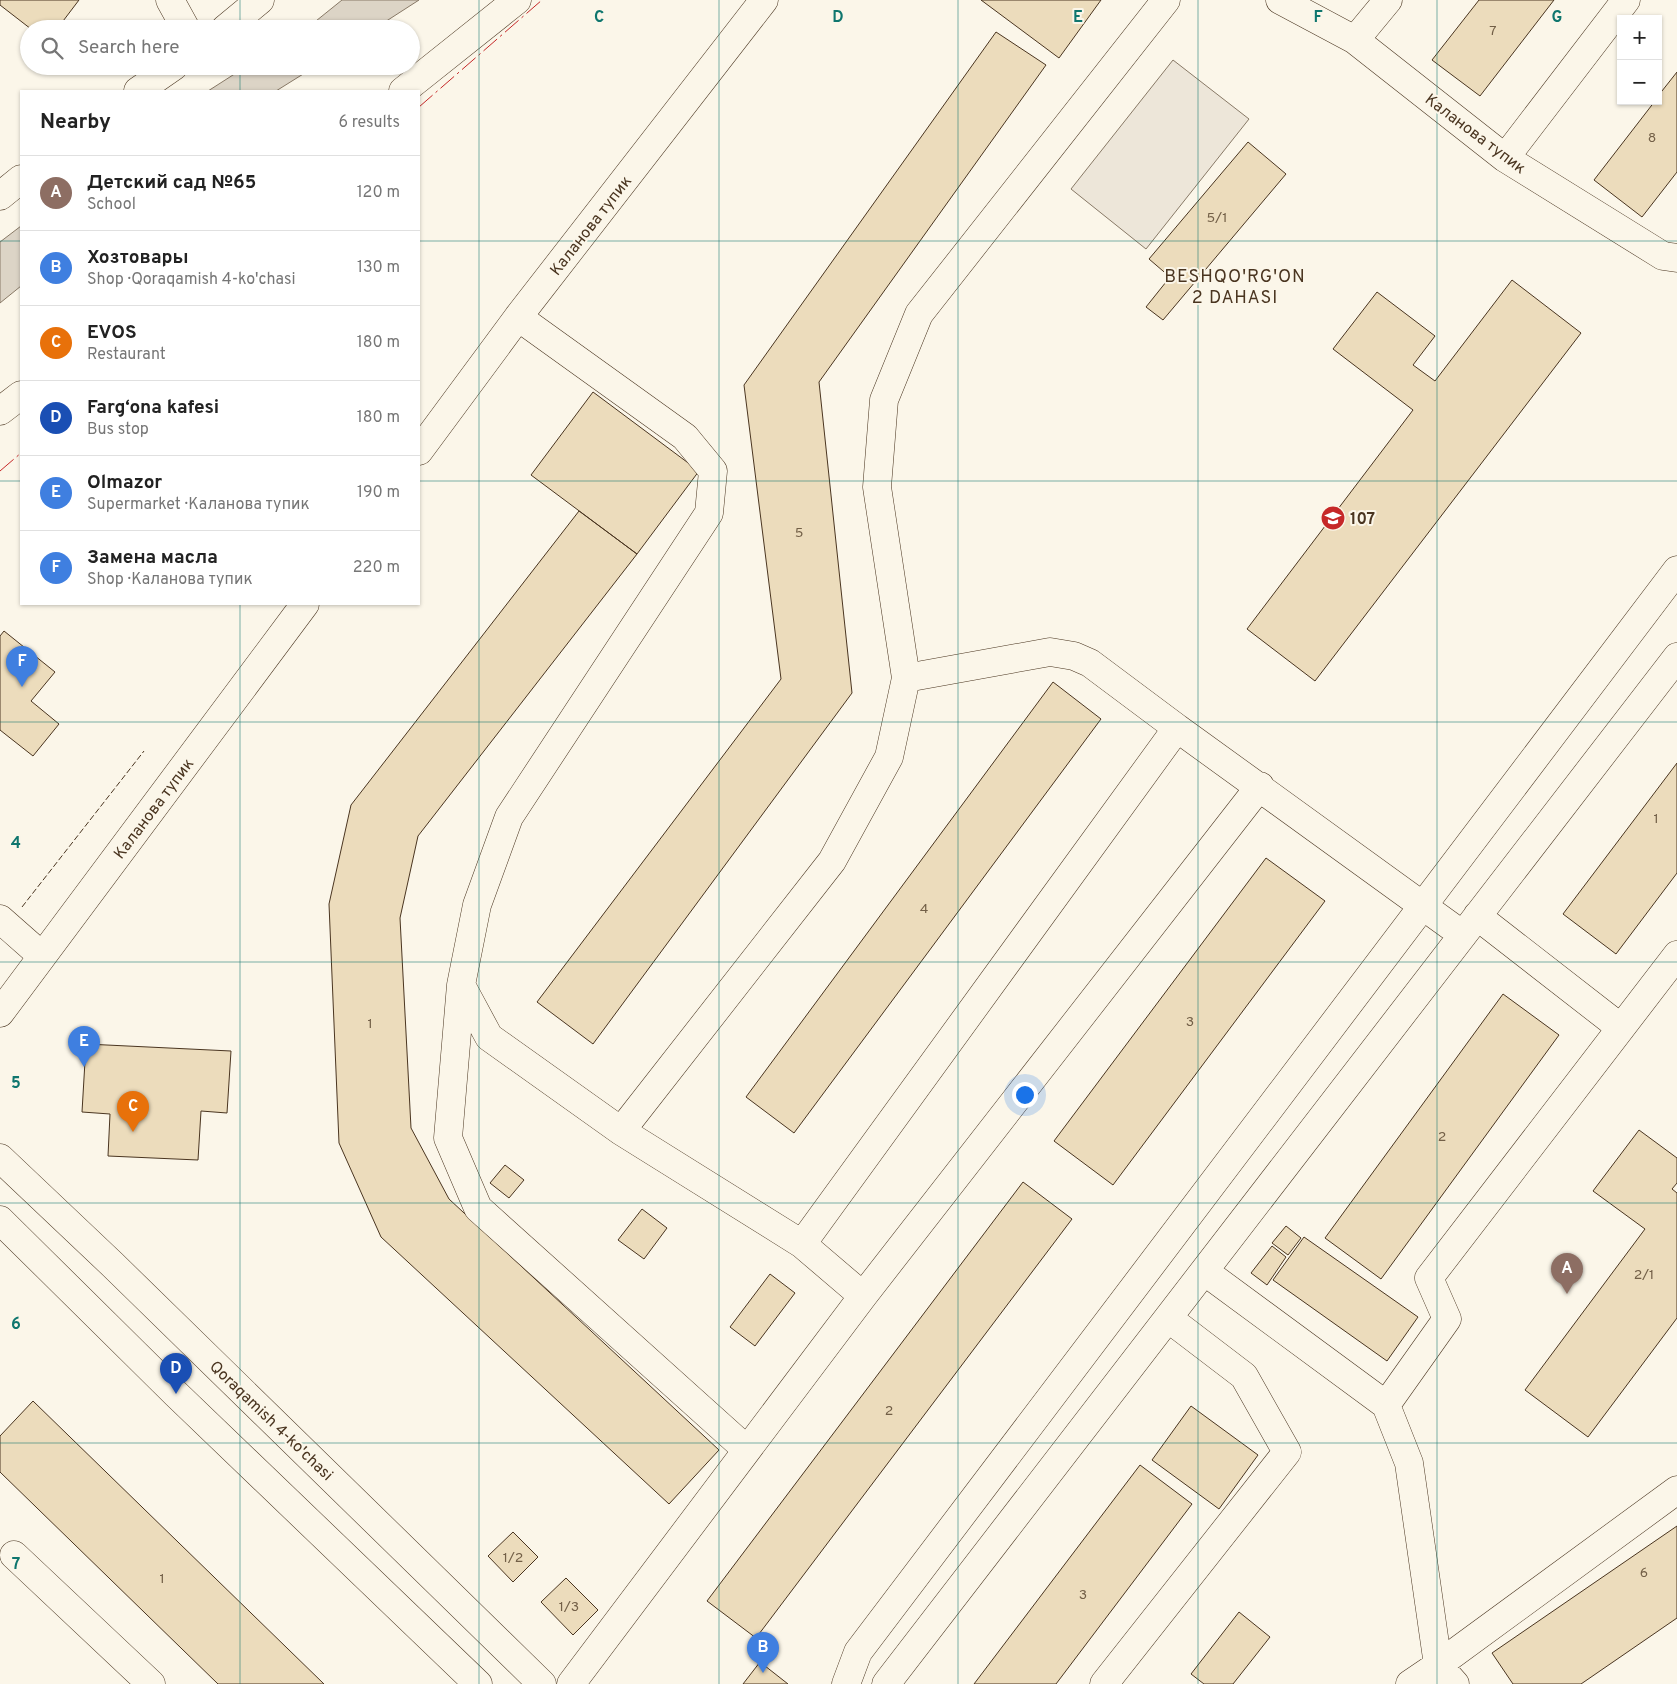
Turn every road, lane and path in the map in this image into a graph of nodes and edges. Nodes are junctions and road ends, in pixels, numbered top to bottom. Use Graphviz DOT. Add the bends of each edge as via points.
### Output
graph roads {
  1 [pos="170,0"];
  2 [pos="260,0"];
  3 [pos="517,0"];
  4 [pos="764,0"];
  5 [pos="1166,0"];
  6 [pos="1280,0"];
  7 [pos="1388,0"];
  8 [pos="1626,0"];
  9 [pos="181,20"];
  10 [pos="236,20"];
  11 [pos="1355,40"];
  12 [pos="161,75"];
  13 [pos="139,90"];
  14 [pos="404,90"];
  15 [pos="1505,158"];
  16 [pos="20,181"];
  17 [pos="0,196"];
  18 [pos="1677,258"];
  19 [pos="518,317"];
  20 [pos="20,396"];
  21 [pos="0,411"];
  22 [pos="420,450"];
  23 [pos="1677,570"];
  24 [pos="304,605"];
  25 [pos="1677,657"];
  26 [pos="906,678"];
  27 [pos="1177,728"];
  28 [pos="1260,786"];
  29 [pos="1423,906"];
  30 [pos="0,919"];
  31 [pos="1470,926"];
  32 [pos="1677,955"];
  33 [pos="42,956"];
  34 [pos="461,985"];
  35 [pos="0,1013"];
  36 [pos="1621,1028"];
  37 [pos="620,1131"];
  38 [pos="0,1158"];
  39 [pos="0,1220"];
  40 [pos="802,1244"];
  41 [pos="1204,1271"];
  42 [pos="863,1296"];
  43 [pos="1168,1318"];
  44 [pos="1386,1405"];
  45 [pos="747,1450"];
  46 [pos="1677,1490"];
  47 [pos="5,1557"];
  48 [pos="1447,1674"];
  49 [pos="889,1683"];
  50 [pos="151,1684"];
  51 [pos="478,1684"];
  52 [pos="542,1684"];
  53 [pos="572,1684"];
  54 [pos="846,1684"];
  55 [pos="1104,1684"];
  56 [pos="1410,1684"];
  1 -- 9 [label="street"];
  2 -- 10 [label="street"];
  3 -- 14 [label="street"];
  4 -- 19 [label="street, Каланова тупик"];
  5 -- 26 [label="street" via="919,314 884,400 877,487"];
  6 -- 11 [label="street, Каланова тупик"];
  7 -- 11 [label="street"];
  8 -- 15 [label="street"];
  11 -- 15 [label="street, Каланова тупик"];
  12 -- 13 [label="street"];
  15 -- 18 [label="street, Каланова тупик" via="1663,256"];
  16 -- 17 [label="street"];
  19 -- 22 [label="street, Каланова тупик"];
  19 -- 34 [label="street" via="685,437 713,471 709,513 509,817 477,905"];
  20 -- 21 [label="street"];
  23 -- 29 [label="street"];
  24 -- 33 [label="street, Каланова тупик"];
  25 -- 31 [label="street"];
  26 -- 27 [label="street" via="1050,652 1074,656 1090,663"];
  26 -- 37 [label="street" via="889,757 832,861"];
  27 -- 28 [label="street"];
  27 -- 40 [label="street"];
  28 -- 29 [label="street"];
  28 -- 42 [label="street"];
  29 -- 31 [label="street"];
  29 -- 54 [label="street" via="858,1652"];
  30 -- 33 [label="street"];
  31 -- 36 [label="street"];
  31 -- 41 [label="street"];
  32 -- 36 [label="street"];
  33 -- 35 [label="street, Каланова тупик"];
  34 -- 37 [label="street" via="489,1037"];
  34 -- 45 [label="street" via="448,1138 478,1208"];
  36 -- 44 [label="street" via="1430,1278 1447,1319"];
  37 -- 40 [label="street"];
  38 -- 52 [label="street, Qoraqamish 4-ko'chasi"];
  39 -- 51 [label="street"];
  40 -- 42 [label="street"];
  41 -- 43 [label="street"];
  41 -- 44 [label="street"];
  42 -- 45 [label="street"];
  43 -- 49 [label="street"];
  43 -- 55 [label="street" via="1244,1376 1287,1452"];
  44 -- 48 [label="street" via="1409,1463"];
  45 -- 53 [label="street"];
  46 -- 48 [label="street"];
  47 -- 50 [label="street"];
  48 -- 56 [label="street"];
}
